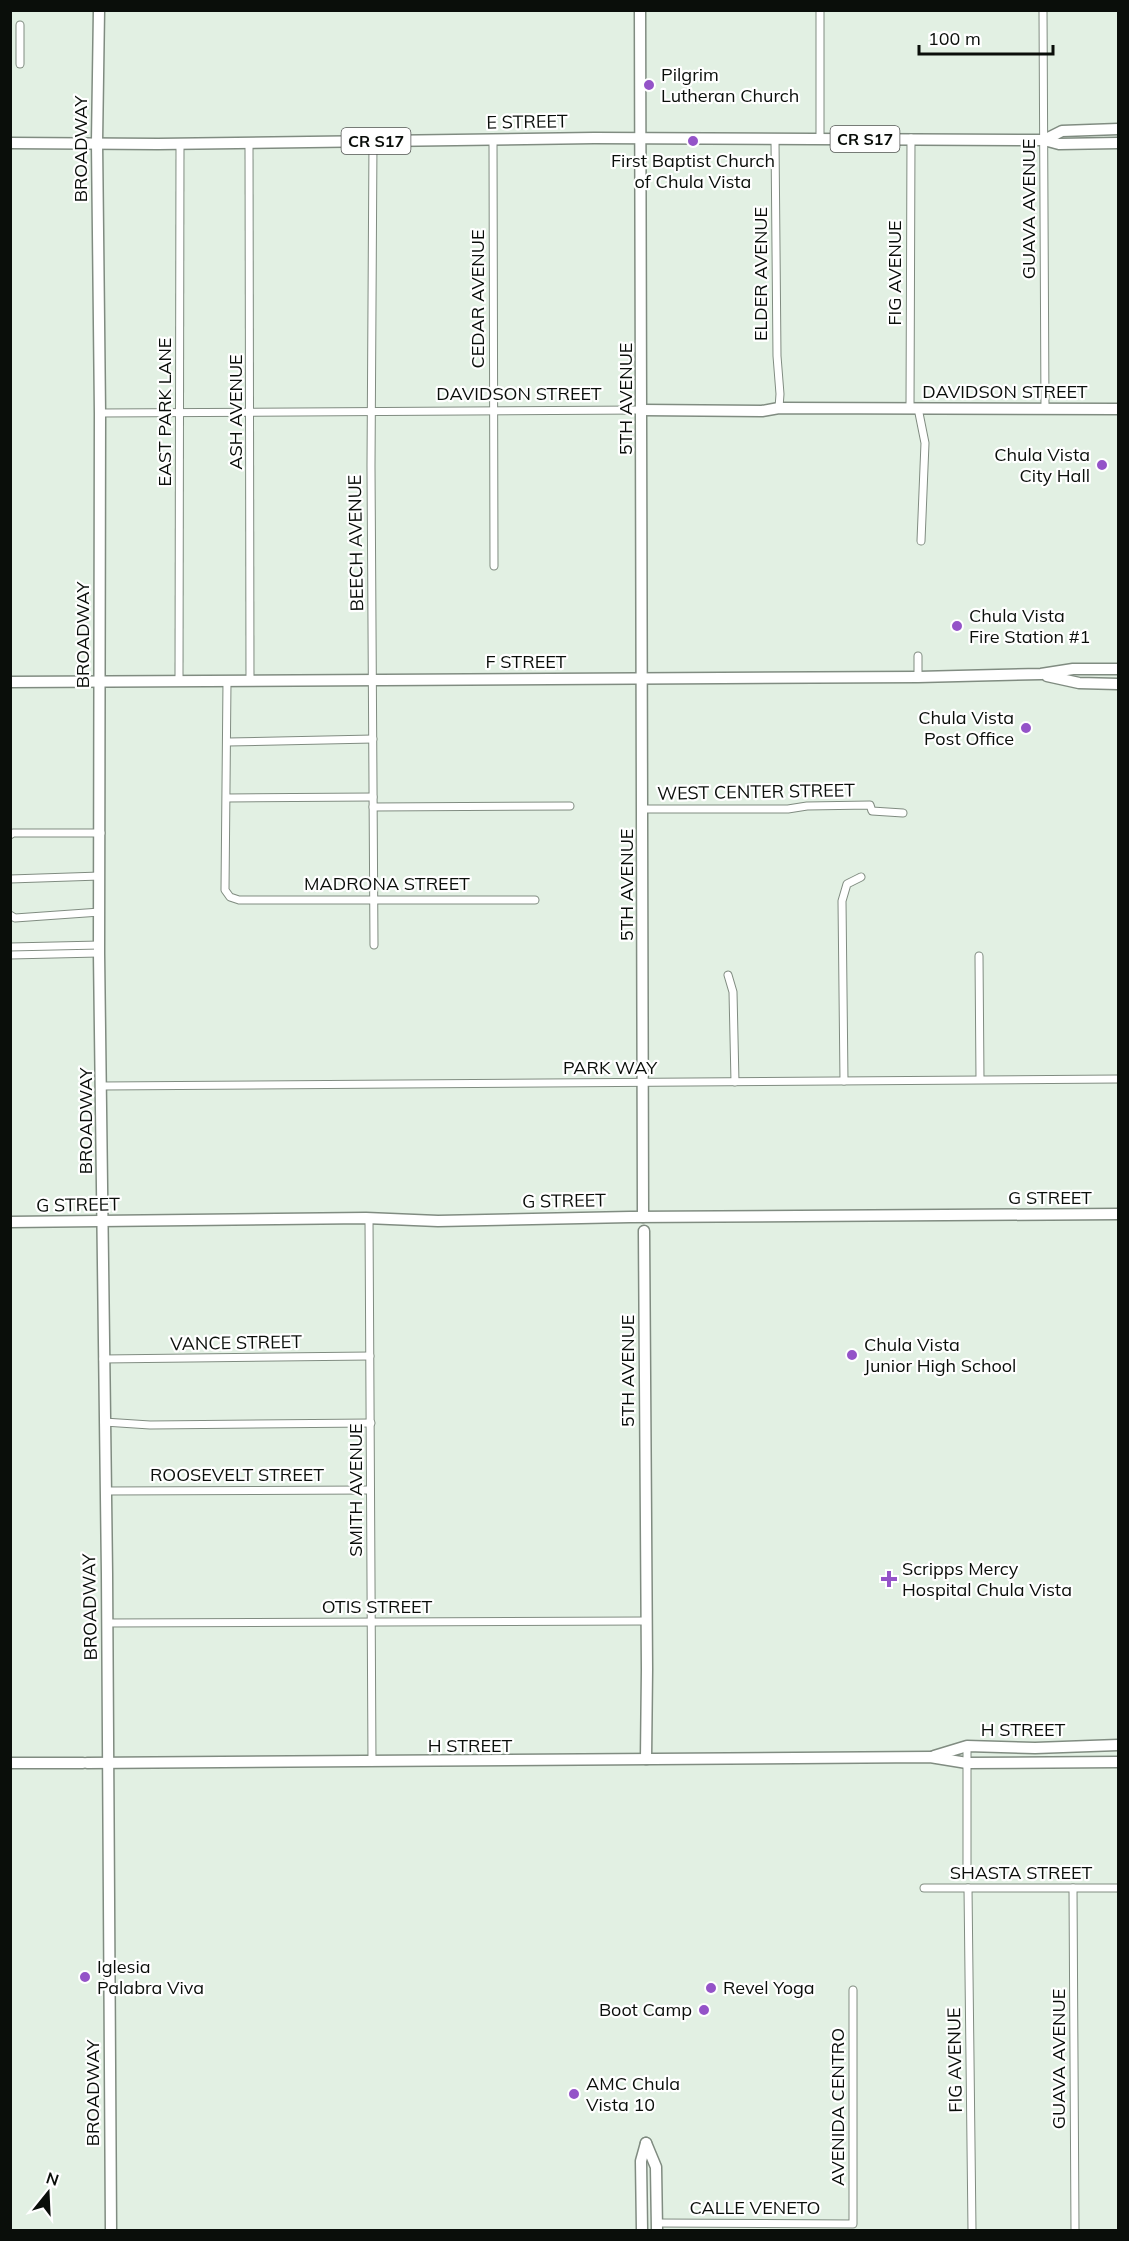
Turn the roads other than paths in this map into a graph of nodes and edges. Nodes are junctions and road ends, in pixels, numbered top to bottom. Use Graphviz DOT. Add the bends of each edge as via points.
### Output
graph roads {
  1 [pos="99,10"];
  2 [pos="640,10"];
  3 [pos="820,10"];
  4 [pos="1043,10"];
  5 [pos="20,25"];
  6 [pos="20,64"];
  7 [pos="1119,129"];
  8 [pos="642,138"];
  9 [pos="911,138"];
  10 [pos="493,139"];
  11 [pos="820,139"];
  12 [pos="776,140"];
  13 [pos="1044,140"];
  14 [pos="373,141"];
  15 [pos="97,142"];
  16 [pos="249,142"];
  17 [pos="10,143"];
  18 [pos="180,143"];
  19 [pos="1119,143"];
  20 [pos="779,408"];
  21 [pos="914,408"];
  22 [pos="1045,408"];
  23 [pos="1119,409"];
  24 [pos="494,410"];
  25 [pos="642,410"];
  26 [pos="371,411"];
  27 [pos="181,412"];
  28 [pos="251,412"];
  29 [pos="100,413"];
  30 [pos="921,541"];
  31 [pos="494,566"];
  32 [pos="918,656"];
  33 [pos="1119,669"];
  34 [pos="1041,674"];
  35 [pos="918,677"];
  36 [pos="643,678"];
  37 [pos="250,681"];
  38 [pos="372,681"];
  39 [pos="10,682"];
  40 [pos="100,682"];
  41 [pos="179,682"];
  42 [pos="227,682"];
  43 [pos="1119,684"];
  44 [pos="373,739"];
  45 [pos="228,742"];
  46 [pos="373,796"];
  47 [pos="227,798"];
  48 [pos="570,806"];
  49 [pos="373,807"];
  50 [pos="642,809"];
  51 [pos="903,813"];
  52 [pos="11,833"];
  53 [pos="101,833"];
  54 [pos="100,876"];
  55 [pos="861,877"];
  56 [pos="10,879"];
  57 [pos="375,899"];
  58 [pos="535,900"];
  59 [pos="100,912"];
  60 [pos="10,915"];
  61 [pos="374,945"];
  62 [pos="10,946"];
  63 [pos="99,949"];
  64 [pos="10,955"];
  65 [pos="979,957"];
  66 [pos="729,975"];
  67 [pos="980,1079"];
  68 [pos="1119,1079"];
  69 [pos="844,1081"];
  70 [pos="735,1082"];
  71 [pos="644,1083"];
  72 [pos="102,1086"];
  73 [pos="1119,1214"];
  74 [pos="643,1217"];
  75 [pos="369,1218"];
  76 [pos="103,1221"];
  77 [pos="10,1222"];
  78 [pos="644,1231"];
  79 [pos="370,1356"];
  80 [pos="103,1359"];
  81 [pos="104,1422"];
  82 [pos="371,1423"];
  83 [pos="370,1490"];
  84 [pos="105,1491"];
  85 [pos="646,1621"];
  86 [pos="107,1623"];
  87 [pos="372,1623"];
  88 [pos="1119,1745"];
  89 [pos="967,1746"];
  90 [pos="930,1757"];
  91 [pos="646,1759"];
  92 [pos="10,1762"];
  93 [pos="372,1762"];
  94 [pos="1119,1762"];
  95 [pos="107,1763"];
  96 [pos="967,1763"];
  97 [pos="967,1869"];
  98 [pos="924,1888"];
  99 [pos="968,1888"];
  100 [pos="1073,1888"];
  101 [pos="1119,1888"];
  102 [pos="854,1990"];
  103 [pos="853,2224"];
  104 [pos="657,2227"];
  105 [pos="111,2230"];
  106 [pos="642,2230"];
  107 [pos="972,2230"];
  108 [pos="1075,2230"];
  1 -- 15 [label="main road, BROADWAY"];
  2 -- 8 [label="main road, 5TH AVENUE"];
  3 -- 11 [label="street"];
  4 -- 13 [label="street, GUAVA AVENUE"];
  5 -- 6 [label="street"];
  7 -- 13 [label="main road, E STREET / CR S17" via="1062,131"];
  8 -- 10 [label="main road, E STREET / CR S17"];
  8 -- 12 [label="main road, E STREET / CR S17"];
  8 -- 25 [label="main road, 5TH AVENUE"];
  9 -- 11 [label="main road, E STREET / CR S17"];
  9 -- 13 [label="main road, E STREET / CR S17"];
  9 -- 21 [label="street, FIG AVENUE"];
  10 -- 14 [label="main road, E STREET / CR S17"];
  10 -- 24 [label="street, CEDAR AVENUE"];
  11 -- 12 [label="main road, E STREET / CR S17"];
  12 -- 20 [label="street, ELDER AVENUE"];
  13 -- 19 [label="main road, E STREET / CR S17" via="1059,144"];
  13 -- 22 [label="street, GUAVA AVENUE"];
  14 -- 16 [label="main road, E STREET / CR S17"];
  14 -- 26 [label="street, BEECH AVENUE"];
  15 -- 17 [label="main road, E STREET / CR S17"];
  15 -- 18 [label="main road, E STREET / CR S17"];
  15 -- 29 [label="main road, BROADWAY"];
  16 -- 18 [label="main road, E STREET / CR S17"];
  16 -- 28 [label="street, ASH AVENUE"];
  18 -- 27 [label="street, EAST PARK LANE"];
  20 -- 21 [label="main road, DAVIDSON STREET"];
  20 -- 25 [label="main road, DAVIDSON STREET"];
  21 -- 22 [label="main road, DAVIDSON STREET"];
  21 -- 30 [label="street, FIG AVENUE" via="925,443"];
  22 -- 23 [label="main road, DAVIDSON STREET"];
  24 -- 25 [label="street, DAVIDSON STREET"];
  24 -- 26 [label="street, DAVIDSON STREET"];
  24 -- 31 [label="street, CEDAR AVENUE"];
  25 -- 36 [label="main road, 5TH AVENUE"];
  26 -- 28 [label="street, DAVIDSON STREET"];
  26 -- 38 [label="street, BEECH AVENUE"];
  27 -- 28 [label="street, DAVIDSON STREET"];
  27 -- 29 [label="street, DAVIDSON STREET"];
  27 -- 41 [label="street, EAST PARK LANE"];
  28 -- 37 [label="street, ASH AVENUE"];
  29 -- 40 [label="main road, BROADWAY"];
  32 -- 35 [label="street"];
  33 -- 34 [label="main road, F STREET"];
  34 -- 35 [label="main road, F STREET"];
  34 -- 43 [label="main road, F STREET" via="1079,683"];
  35 -- 36 [label="main road, F STREET"];
  36 -- 38 [label="main road, F STREET"];
  36 -- 50 [label="main road, 5TH AVENUE"];
  37 -- 38 [label="main road, F STREET"];
  37 -- 42 [label="main road, F STREET"];
  38 -- 44 [label="street, BEECH AVENUE"];
  39 -- 40 [label="main road, F STREET"];
  40 -- 41 [label="main road, F STREET"];
  40 -- 53 [label="main road, BROADWAY"];
  41 -- 42 [label="main road, F STREET"];
  42 -- 45 [label="street"];
  44 -- 45 [label="street"];
  44 -- 46 [label="street, BEECH AVENUE"];
  45 -- 47 [label="street"];
  46 -- 47 [label="street"];
  46 -- 49 [label="street, BEECH AVENUE"];
  47 -- 57 [label="street, MADRONA STREET" via="225,890 230,897"];
  48 -- 49 [label="street"];
  49 -- 57 [label="street, BEECH AVENUE"];
  50 -- 51 [label="street, WEST CENTER STREET" via="870,805 872,811"];
  50 -- 71 [label="main road, 5TH AVENUE"];
  52 -- 53 [label="street"];
  53 -- 54 [label="main road, BROADWAY"];
  54 -- 56 [label="street"];
  54 -- 59 [label="main road, BROADWAY"];
  55 -- 69 [label="street" via="847,884 842,901"];
  57 -- 58 [label="street, MADRONA STREET"];
  57 -- 61 [label="street, BEECH AVENUE"];
  59 -- 60 [label="street" via="15,918"];
  59 -- 63 [label="main road, BROADWAY"];
  62 -- 63 [label="street"];
  63 -- 64 [label="street"];
  63 -- 72 [label="main road, BROADWAY"];
  65 -- 67 [label="street"];
  66 -- 70 [label="street" via="733,992"];
  67 -- 68 [label="street, PARK WAY"];
  67 -- 69 [label="street, PARK WAY"];
  69 -- 70 [label="street, PARK WAY"];
  70 -- 71 [label="street, PARK WAY"];
  71 -- 72 [label="street, PARK WAY"];
  71 -- 74 [label="main road, 5TH AVENUE"];
  72 -- 76 [label="main road, BROADWAY"];
  73 -- 74 [label="main road, G STREET"];
  74 -- 75 [label="main road, G STREET" via="438,1221"];
  74 -- 78 [label="street, 5TH AVENUE"];
  75 -- 76 [label="main road, G STREET"];
  75 -- 79 [label="street, SMITH AVENUE"];
  76 -- 77 [label="main road, G STREET"];
  76 -- 80 [label="main road, BROADWAY"];
  78 -- 85 [label="main road, 5TH AVENUE"];
  79 -- 80 [label="street, VANCE STREET"];
  79 -- 82 [label="street, SMITH AVENUE"];
  80 -- 81 [label="main road, BROADWAY"];
  81 -- 82 [label="street"];
  81 -- 84 [label="main road, BROADWAY"];
  82 -- 83 [label="street, SMITH AVENUE"];
  83 -- 84 [label="street, ROOSEVELT STREET"];
  83 -- 87 [label="street, SMITH AVENUE"];
  84 -- 86 [label="main road, BROADWAY"];
  85 -- 87 [label="street, OTIS STREET"];
  85 -- 91 [label="main road, 5TH AVENUE"];
  86 -- 87 [label="street, OTIS STREET"];
  86 -- 95 [label="main road, BROADWAY"];
  87 -- 93 [label="street, SMITH AVENUE"];
  88 -- 89 [label="main road, H STREET"];
  89 -- 90 [label="main road, H STREET"];
  89 -- 96 [label="street"];
  90 -- 91 [label="main road, H STREET"];
  90 -- 96 [label="main road, H STREET"];
  91 -- 93 [label="main road, H STREET"];
  92 -- 95 [label="main road, H STREET"];
  93 -- 95 [label="main road, H STREET"];
  94 -- 96 [label="main road, H STREET"];
  95 -- 105 [label="main road, BROADWAY"];
  96 -- 97 [label="street"];
  98 -- 99 [label="street, SHASTA STREET"];
  99 -- 100 [label="street, SHASTA STREET"];
  99 -- 107 [label="street, FIG AVENUE"];
  100 -- 101 [label="street, SHASTA STREET"];
  100 -- 108 [label="street, GUAVA AVENUE"];
  102 -- 103 [label="street, AVENIDA CENTRO"];
  103 -- 104 [label="street, CALLE VENETO"];
  104 -- 106 [label="main road" via="656,2167 646,2144 641,2161"];
}
